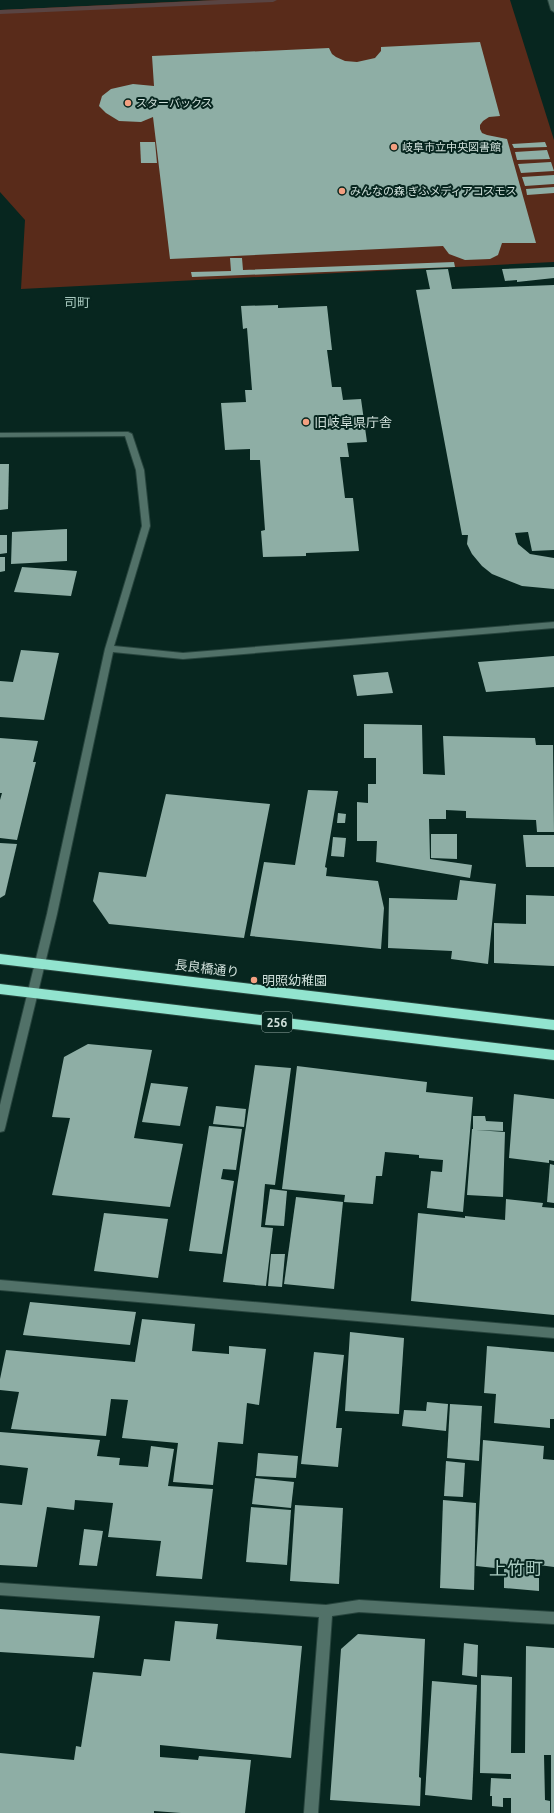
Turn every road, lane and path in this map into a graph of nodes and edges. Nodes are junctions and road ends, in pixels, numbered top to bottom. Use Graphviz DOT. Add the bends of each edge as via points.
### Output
graph roads {
  1 [pos="551,0"];
  2 [pos="554,10"];
  3 [pos="0,435"];
  4 [pos="554,625"];
  5 [pos="109,649"];
  6 [pos="0,959"];
  7 [pos="39,963"];
  8 [pos="0,989"];
  9 [pos="32,993"];
  10 [pos="554,1025"];
  11 [pos="554,1055"];
  12 [pos="0,1128"];
  13 [pos="0,1285"];
  14 [pos="554,1333"];
  15 [pos="0,1589"];
  16 [pos="326,1611"];
  17 [pos="554,1618"];
  18 [pos="311,1813"];
  1 -- 2 [label="street"];
  3 -- 5 [label="street" via="128,434 140,470 146,526"];
  4 -- 5 [label="street" via="183,656"];
  5 -- 7 [label="street" via="52,914"];
  6 -- 7 [label="highway, 長良橋通り / 256"];
  7 -- 9 [label="street"];
  7 -- 10 [label="highway, 長良橋通り / 256"];
  8 -- 9 [label="highway, 256"];
  9 -- 11 [label="highway, 256"];
  9 -- 12 [label="street"];
  13 -- 14 [label="street"];
  15 -- 16 [label="street"];
  16 -- 17 [label="street" via="359,1606"];
  16 -- 18 [label="street"];
}
